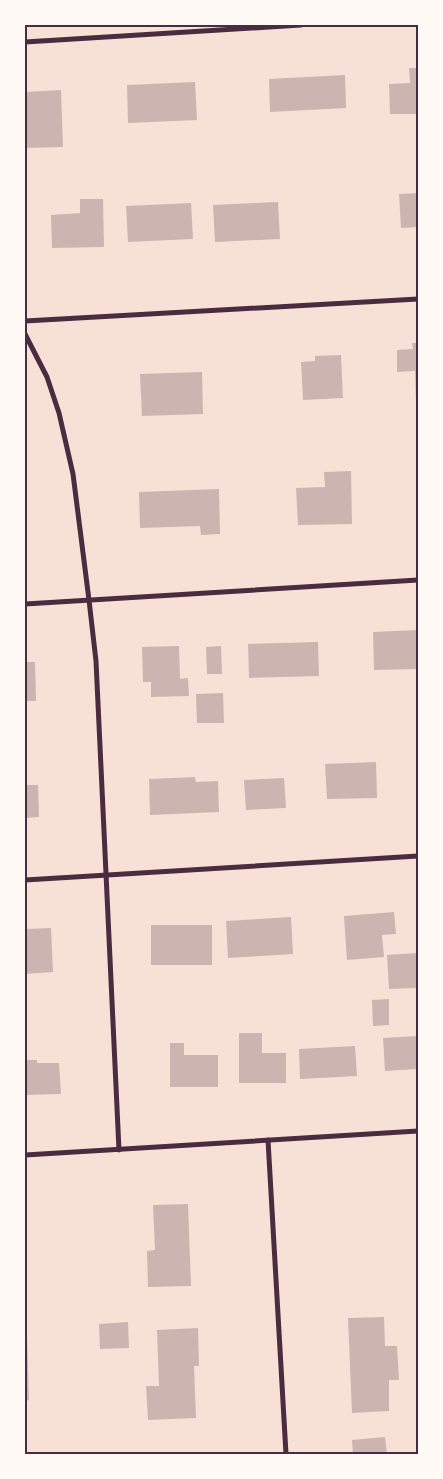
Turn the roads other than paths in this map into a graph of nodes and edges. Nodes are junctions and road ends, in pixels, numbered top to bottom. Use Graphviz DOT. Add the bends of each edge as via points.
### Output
graph roads {
  1 [pos="301,25"];
  2 [pos="25,42"];
  3 [pos="418,299"];
  4 [pos="25,321"];
  5 [pos="25,334"];
  6 [pos="418,580"];
  7 [pos="89,600"];
  8 [pos="25,604"];
  9 [pos="418,856"];
  10 [pos="106,875"];
  11 [pos="25,880"];
  12 [pos="418,1131"];
  13 [pos="268,1140"];
  14 [pos="119,1150"];
  15 [pos="25,1155"];
  16 [pos="286,1454"];
  1 -- 2 [label="street"];
  3 -- 4 [label="street"];
  5 -- 7 [label="street" via="47,377 59,413 73,474"];
  6 -- 7 [label="street"];
  7 -- 8 [label="street"];
  7 -- 10 [label="street" via="96,661"];
  9 -- 10 [label="street"];
  10 -- 11 [label="street"];
  10 -- 14 [label="street"];
  12 -- 13 [label="street"];
  13 -- 14 [label="street"];
  13 -- 16 [label="street"];
  14 -- 15 [label="street"];
}
